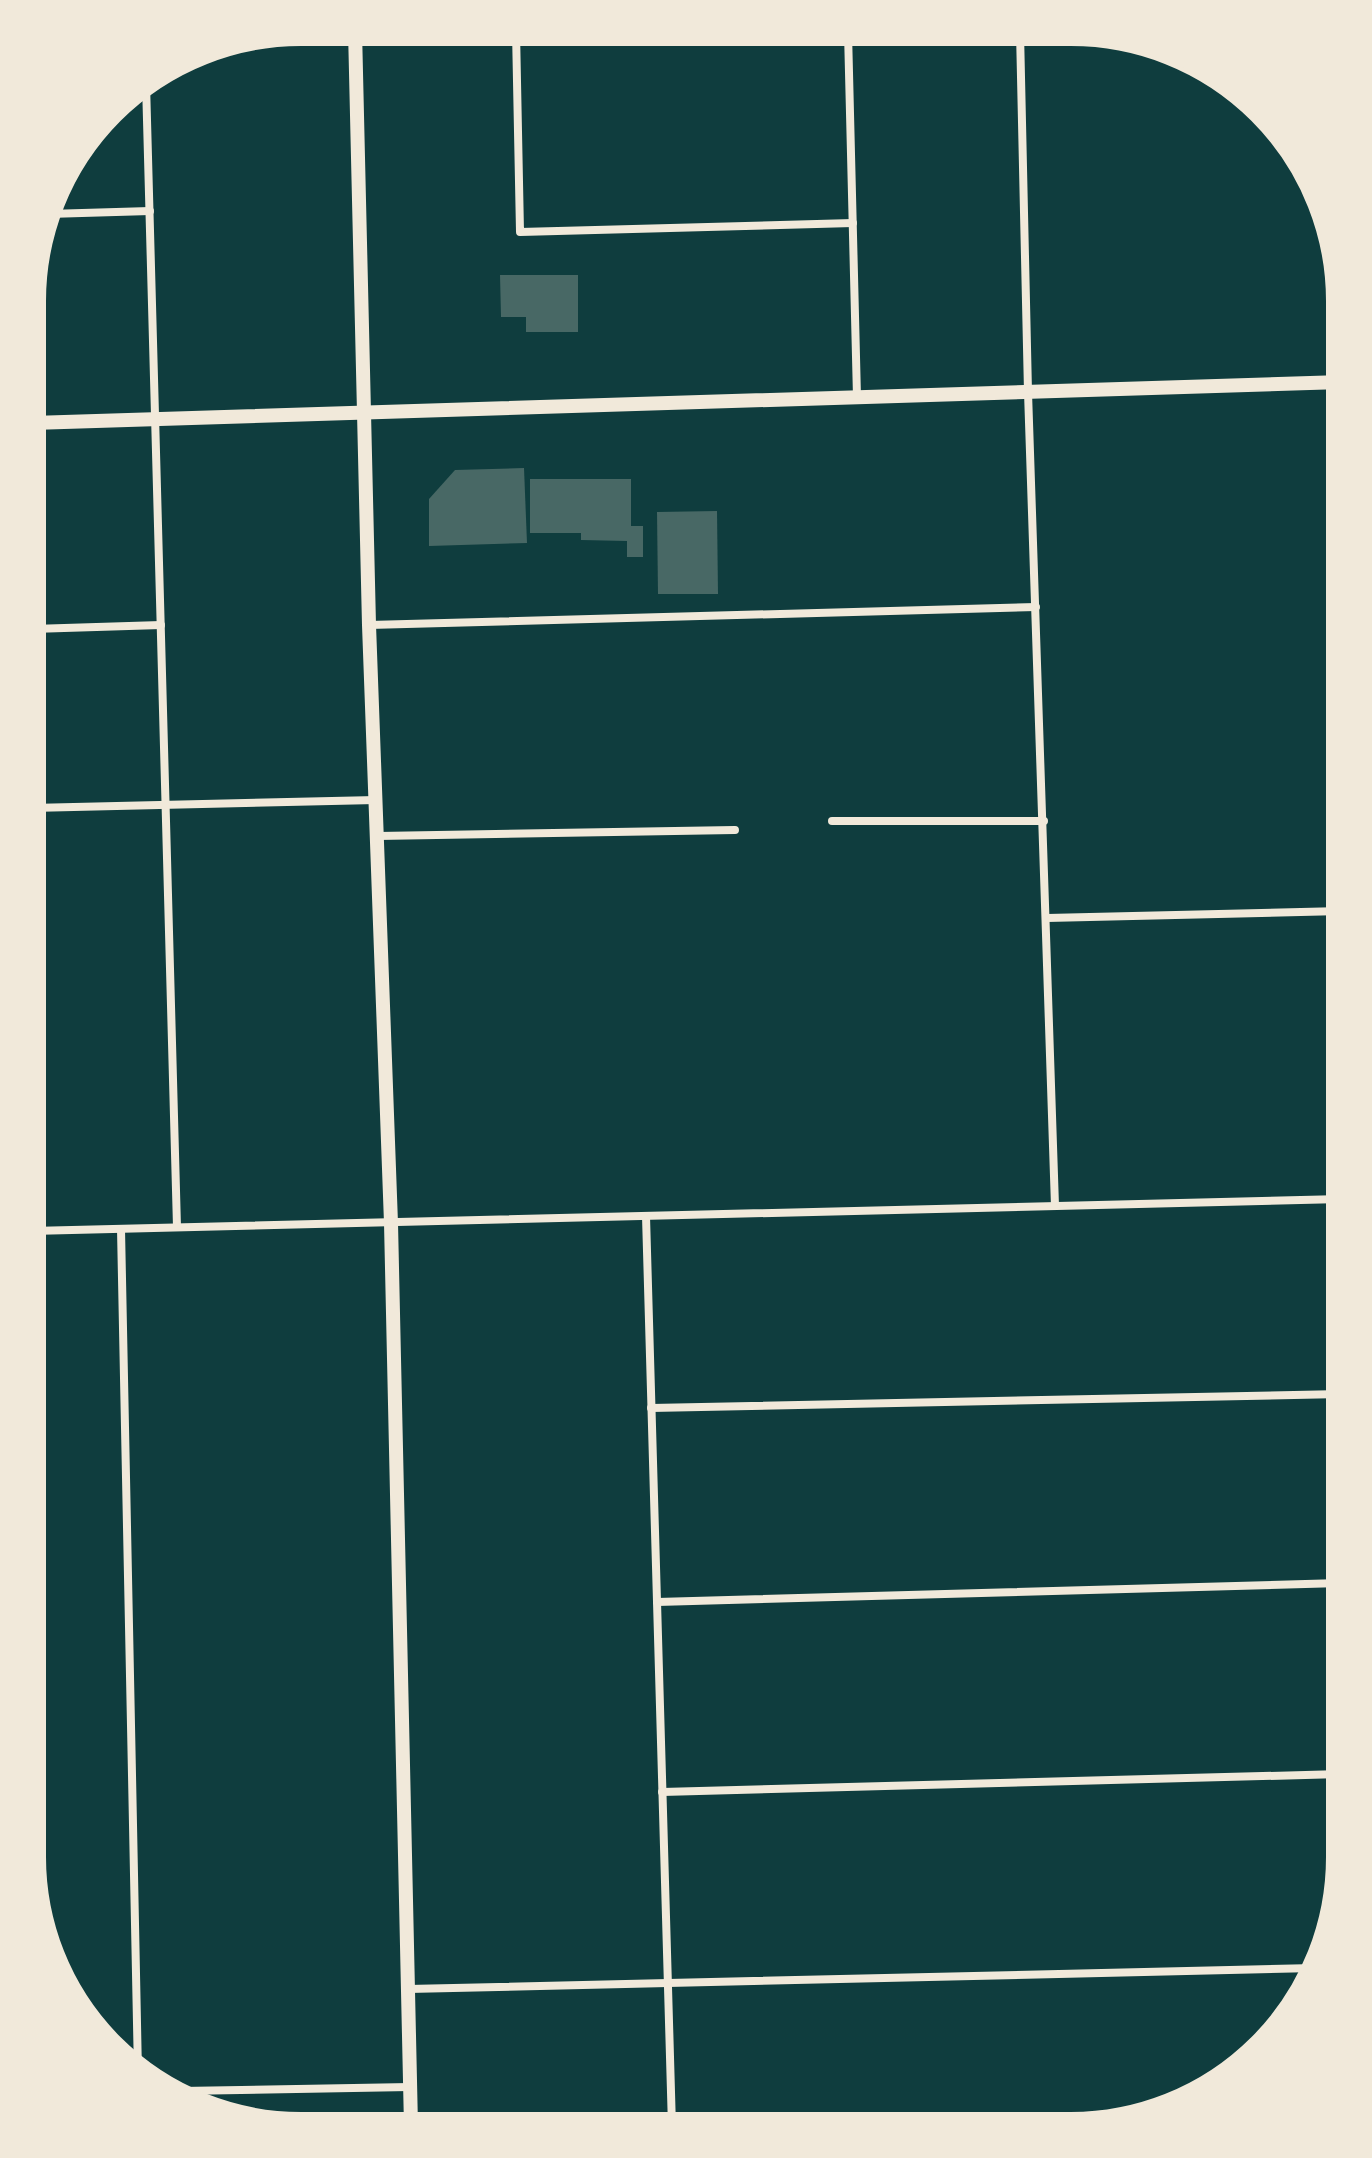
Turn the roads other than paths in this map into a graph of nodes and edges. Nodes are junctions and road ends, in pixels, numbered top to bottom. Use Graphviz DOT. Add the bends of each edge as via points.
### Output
graph roads {
  1 [pos="355,44"];
  2 [pos="516,44"];
  3 [pos="848,44"];
  4 [pos="1020,44"];
  5 [pos="146,96"];
  6 [pos="150,211"];
  7 [pos="60,214"];
  8 [pos="853,223"];
  9 [pos="1328,382"];
  10 [pos="1028,392"];
  11 [pos="857,397"];
  12 [pos="366,413"];
  13 [pos="156,420"];
  14 [pos="44,423"];
  15 [pos="1036,607"];
  16 [pos="161,625"];
  17 [pos="369,625"];
  18 [pos="44,629"];
  19 [pos="376,800"];
  20 [pos="165,804"];
  21 [pos="44,808"];
  22 [pos="832,821"];
  23 [pos="1044,821"];
  24 [pos="735,830"];
  25 [pos="378,836"];
  26 [pos="1328,911"];
  27 [pos="1047,918"];
  28 [pos="1327,1199"];
  29 [pos="1055,1206"];
  30 [pos="646,1216"];
  31 [pos="391,1223"];
  32 [pos="177,1227"];
  33 [pos="121,1229"];
  34 [pos="44,1231"];
  35 [pos="1327,1394"];
  36 [pos="651,1408"];
  37 [pos="1327,1583"];
  38 [pos="657,1602"];
  39 [pos="1327,1774"];
  40 [pos="662,1792"];
  41 [pos="1302,1968"];
  42 [pos="668,1981"];
  43 [pos="408,1989"];
  44 [pos="138,2055"];
  45 [pos="410,2087"];
  46 [pos="196,2091"];
  47 [pos="411,2114"];
  48 [pos="672,2114"];
  1 -- 12 [label="street"];
  2 -- 8 [label="street" via="520,232"];
  3 -- 8 [label="street"];
  4 -- 10 [label="street"];
  5 -- 6 [label="street"];
  6 -- 7 [label="street"];
  6 -- 13 [label="street"];
  8 -- 11 [label="street"];
  9 -- 10 [label="street"];
  10 -- 11 [label="street"];
  10 -- 15 [label="street"];
  11 -- 12 [label="street"];
  12 -- 13 [label="street"];
  12 -- 17 [label="street"];
  13 -- 14 [label="street"];
  13 -- 16 [label="street"];
  15 -- 17 [label="street"];
  15 -- 23 [label="street"];
  16 -- 18 [label="street"];
  16 -- 20 [label="street"];
  17 -- 19 [label="street"];
  19 -- 20 [label="street"];
  19 -- 25 [label="street"];
  20 -- 21 [label="street"];
  20 -- 32 [label="street"];
  22 -- 23 [label="street"];
  23 -- 27 [label="street"];
  24 -- 25 [label="street"];
  25 -- 31 [label="street"];
  26 -- 27 [label="street"];
  27 -- 29 [label="street"];
  28 -- 29 [label="street"];
  29 -- 30 [label="street"];
  30 -- 31 [label="street"];
  30 -- 36 [label="street"];
  31 -- 32 [label="street"];
  31 -- 43 [label="street"];
  32 -- 33 [label="street"];
  33 -- 34 [label="street"];
  33 -- 44 [label="street"];
  35 -- 36 [label="street"];
  36 -- 38 [label="street"];
  37 -- 38 [label="street"];
  38 -- 40 [label="street"];
  39 -- 40 [label="street"];
  40 -- 42 [label="street"];
  41 -- 42 [label="street"];
  42 -- 43 [label="street"];
  42 -- 48 [label="street"];
  43 -- 45 [label="street"];
  45 -- 46 [label="street"];
  45 -- 47 [label="street"];
}
